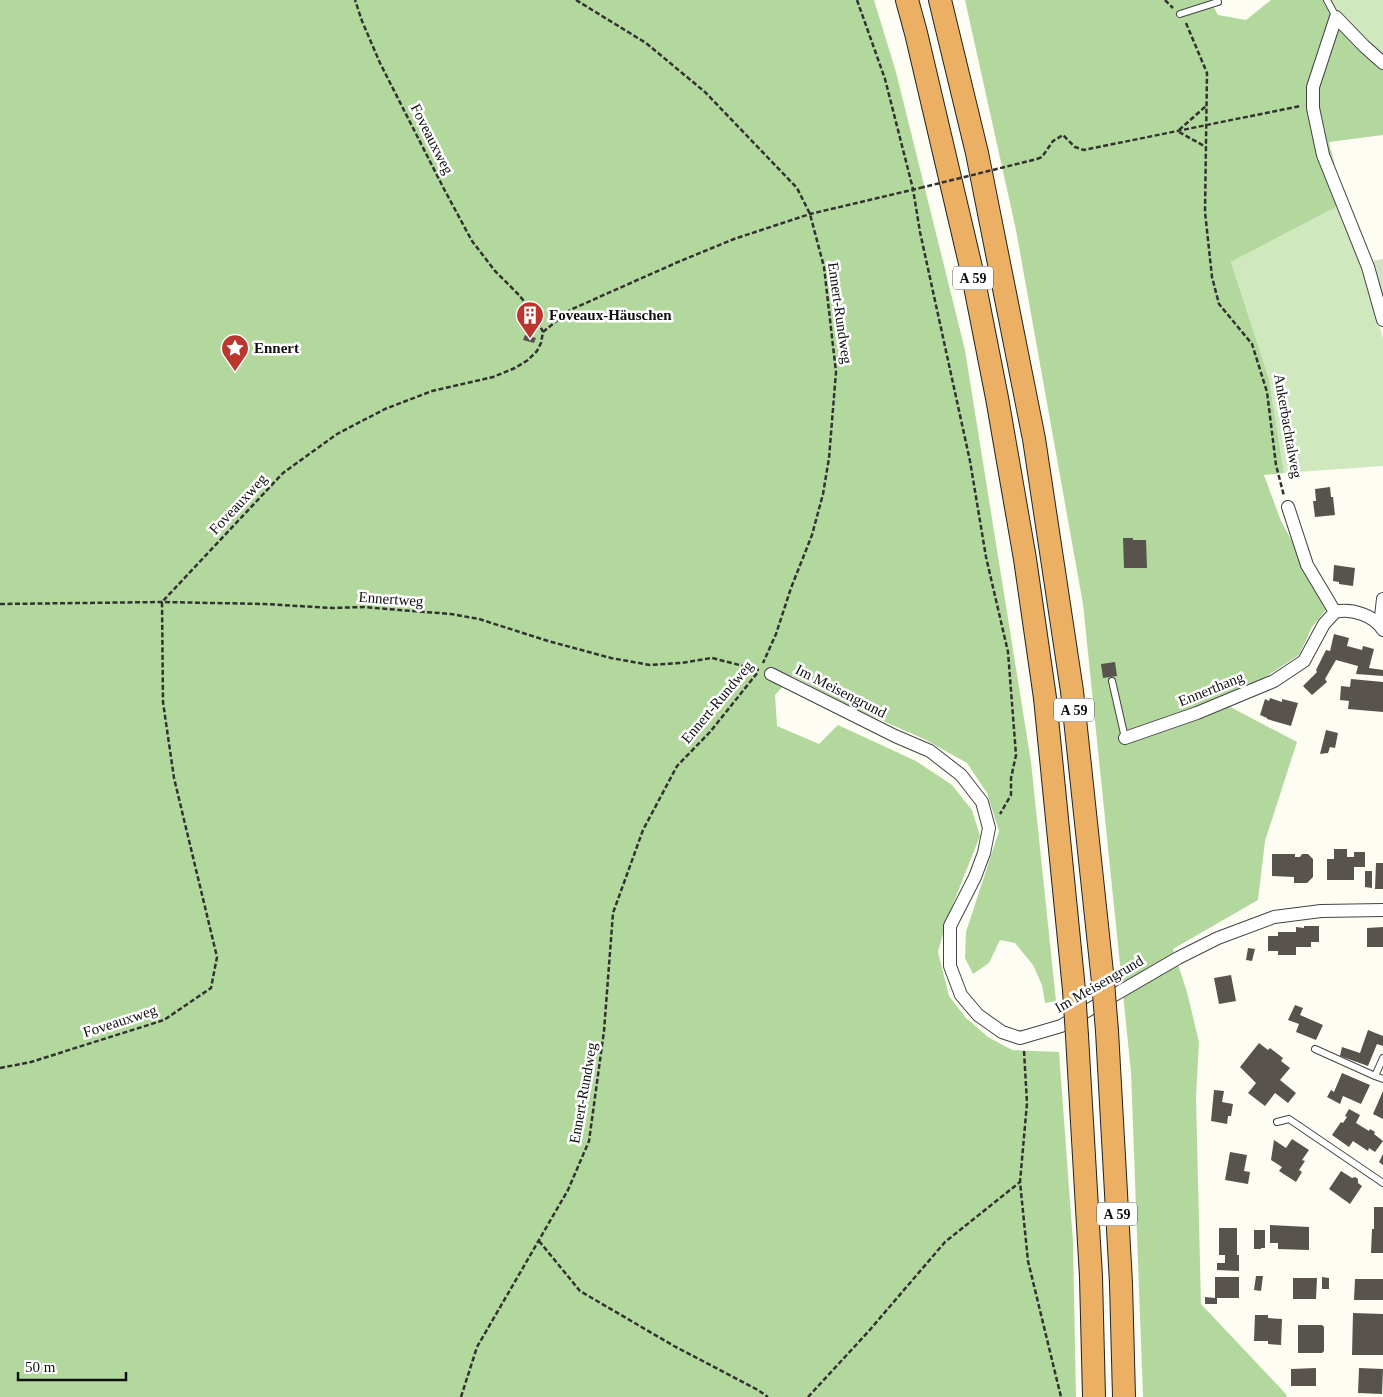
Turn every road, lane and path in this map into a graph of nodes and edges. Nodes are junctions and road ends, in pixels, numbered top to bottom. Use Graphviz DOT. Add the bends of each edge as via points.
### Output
graph roads {
  1 [pos="356,0"];
  2 [pos="576,0"];
  3 [pos="858,0"];
  4 [pos="907,0"];
  5 [pos="940,0"];
  6 [pos="1327,0"];
  7 [pos="1218,2"];
  8 [pos="1180,14"];
  9 [pos="1336,17"];
  10 [pos="1186,23"];
  11 [pos="1383,63"];
  12 [pos="1207,106"];
  13 [pos="1299,106"];
  14 [pos="1207,125"];
  15 [pos="1178,132"];
  16 [pos="1206,147"];
  17 [pos="913,189"];
  18 [pos="810,214"];
  19 [pos="1383,320"];
  20 [pos="543,332"];
  21 [pos="1288,508"];
  22 [pos="1383,599"];
  23 [pos="162,602"];
  24 [pos="0,604"];
  25 [pos="1332,608"];
  26 [pos="1382,628"];
  27 [pos="765,672"];
  28 [pos="1112,681"];
  29 [pos="1125,738"];
  30 [pos="989,828"];
  31 [pos="1383,910"];
  32 [pos="1020,1038"];
  33 [pos="1315,1050"];
  34 [pos="1383,1058"];
  35 [pos="0,1068"];
  36 [pos="1376,1076"];
  37 [pos="1383,1080"];
  38 [pos="1277,1122"];
  39 [pos="1020,1182"];
  40 [pos="1383,1183"];
  41 [pos="539,1240"];
  42 [pos="461,1397"];
  43 [pos="768,1397"];
  44 [pos="808,1397"];
  45 [pos="1060,1397"];
  46 [pos="1094,1397"];
  47 [pos="1124,1397"];
  1 -- 20 [label="path, Foveauxweg" via="380,62 472,240 494,270 534,313"];
  2 -- 18 [label="path, Ennert-Rundweg" via="646,42 705,92 798,188"];
  3 -- 17 [label="path" via="885,79"];
  4 -- 46 [label="highway, A 59, bridge" via="973,276 1023,550 1045,698 1074,990 1091,1277"];
  5 -- 47 [label="highway, A 59, bridge" via="977,153 1034,439 1072,691 1107,1031 1122,1283"];
  6 -- 9 [label="lane"];
  7 -- 8 [label="lane"];
  9 -- 11 [label="street"];
  9 -- 19 [label="street" via="1313,86 1313,108 1323,155 1368,267"];
  10 -- 12 [label="path, Ankerbachtalweg" via="1207,73"];
  12 -- 14 [label="path, Ankerbachtalweg"];
  12 -- 15 [label="path"];
  13 -- 14 [label="path"];
  14 -- 15 [label="path"];
  14 -- 16 [label="path, Ankerbachtalweg"];
  15 -- 16 [label="path"];
  15 -- 17 [label="path, bridge" via="1084,150 1075,147 1063,135 1036,160"];
  16 -- 21 [label="path, Ankerbachtalweg" via="1204,212 1212,277 1219,304 1252,344 1267,392 1276,465"];
  17 -- 18 [label="path"];
  17 -- 30 [label="path" via="1008,652 1016,755 1011,795"];
  18 -- 20 [label="path" via="678,262 570,310"];
  18 -- 27 [label="path, Ennert-Rundweg" via="824,267 836,372 829,458 812,535 768,654"];
  20 -- 23 [label="path, Foveauxweg" via="537,351 515,368 493,377 424,394 385,409 337,434 283,473"];
  21 -- 25 [label="street" via="1307,565"];
  22 -- 26 [label="street"];
  23 -- 24 [label="path, Ennertweg"];
  23 -- 27 [label="path, Ennertweg" via="364,607 451,614 479,619 611,658 650,665 712,658"];
  23 -- 35 [label="path, Foveauxweg" via="163,702 174,778 217,956 211,988 164,1020 31,1062"];
  25 -- 26 [label="street" via="1368,617"];
  25 -- 29 [label="street, Ennerthang" via="1304,661 1274,681"];
  27 -- 30 [label="street, Im Meisengrund" via="930,751 961,775 982,802"];
  27 -- 41 [label="path, Ennert-Rundweg" via="677,766 643,830 613,913 604,1031 589,1141 568,1190"];
  28 -- 29 [label="lane, Ennerthang"];
  30 -- 32 [label="street, Im Meisengrund" via="975,877 950,926 950,966 961,995 978,1015 1002,1032"];
  31 -- 32 [label="street, Im Meisengrund" via="1321,911 1274,917 1218,938 1178,958 1061,1026"];
  32 -- 39 [label="path" via="1024,1051 1027,1103"];
  33 -- 36 [label="lane"];
  34 -- 36 [label="lane"];
  36 -- 37 [label="lane"];
  38 -- 40 [label="lane" via="1289,1120"];
  39 -- 44 [label="path" via="945,1242"];
  39 -- 45 [label="path" via="1028,1261"];
  41 -- 42 [label="path, Ennert-Rundweg" via="476,1347"];
  41 -- 43 [label="path" via="580,1291"];
}
